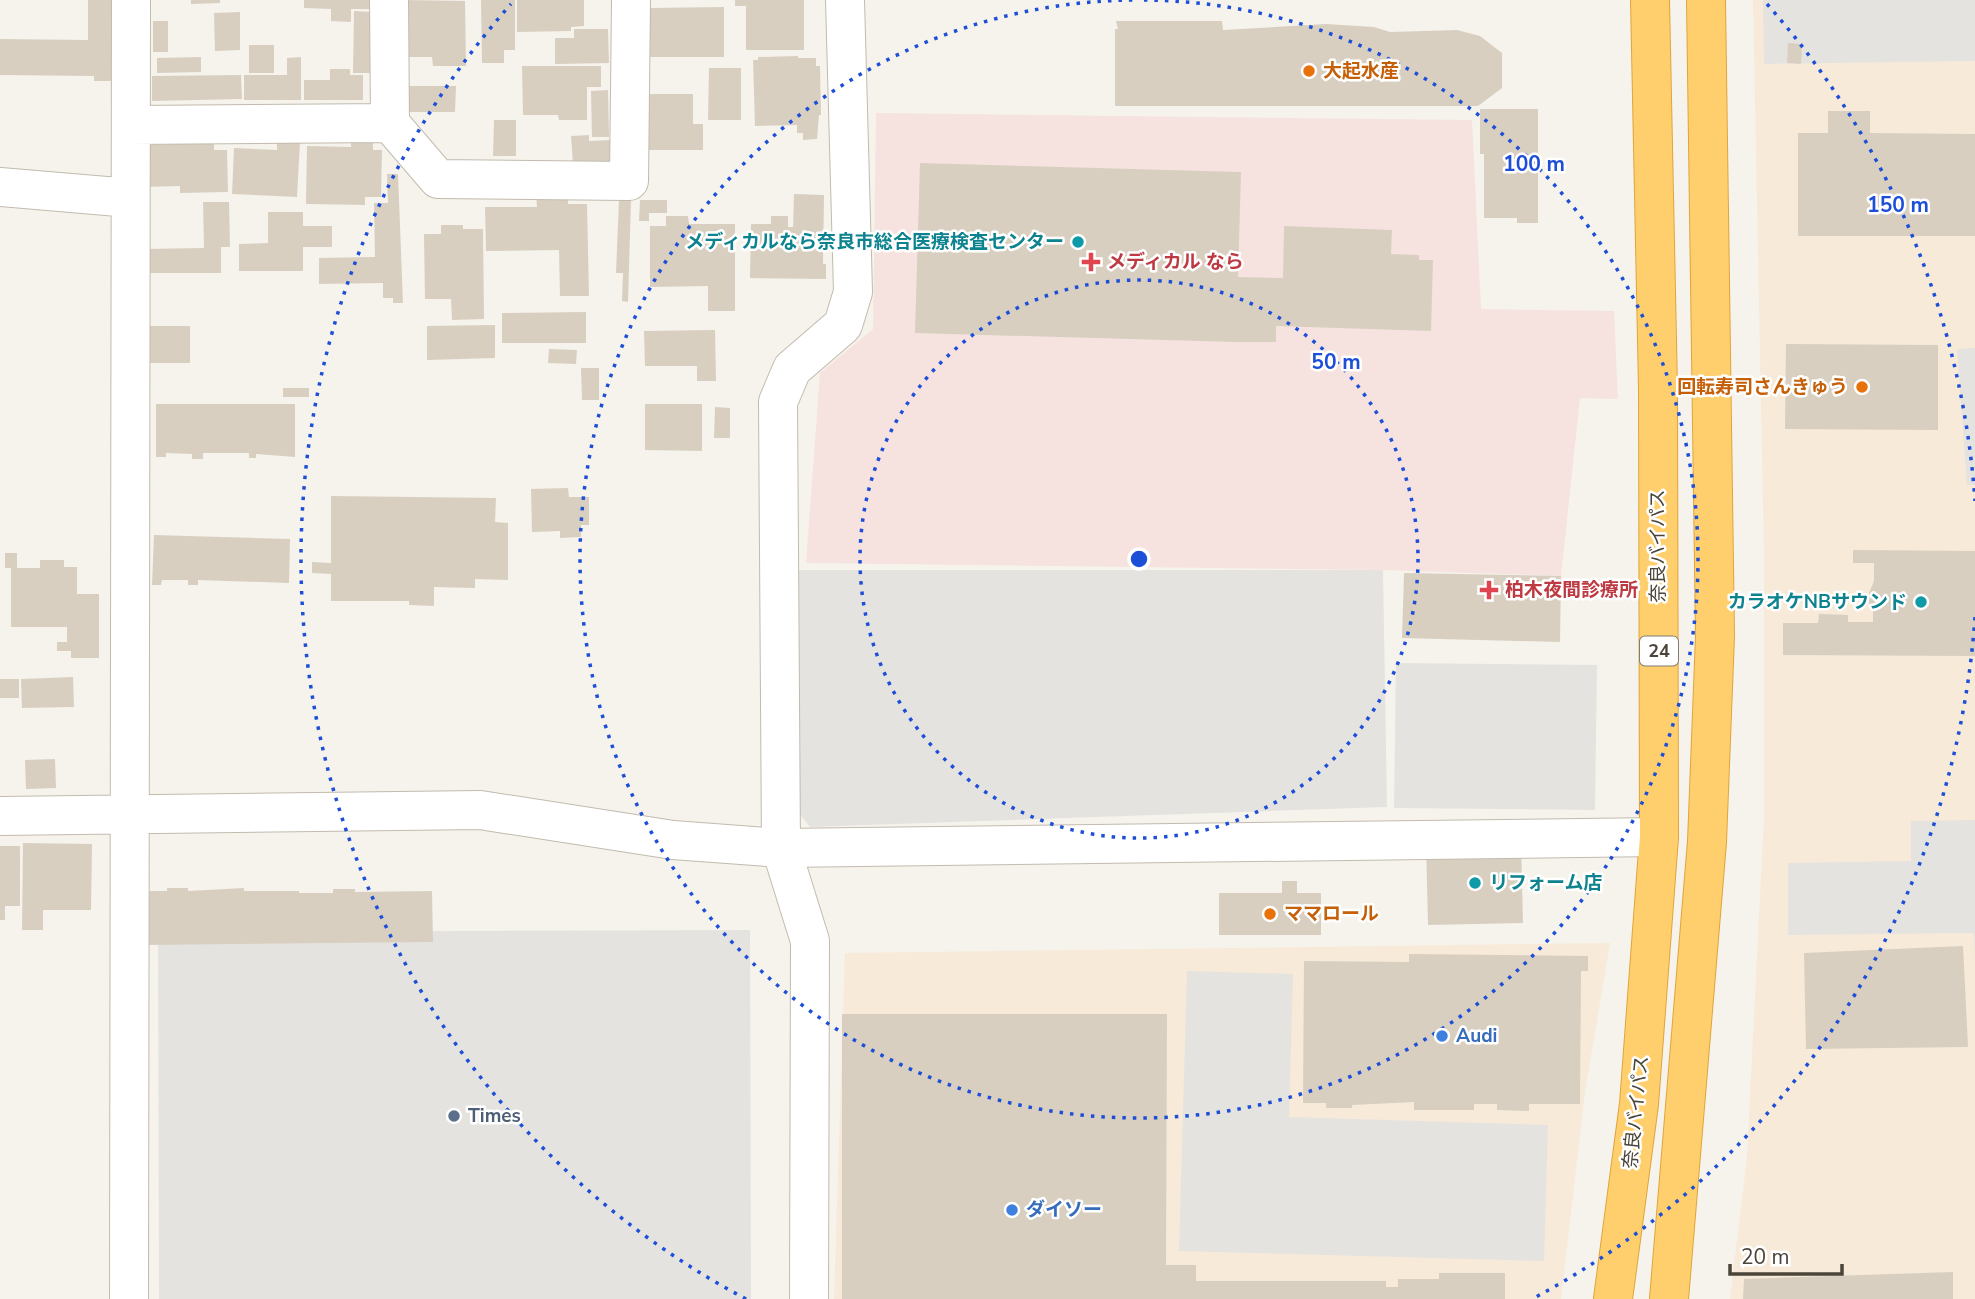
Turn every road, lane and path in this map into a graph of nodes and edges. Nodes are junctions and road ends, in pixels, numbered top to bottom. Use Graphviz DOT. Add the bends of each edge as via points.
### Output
graph roads {
  1 [pos="131,0"];
  2 [pos="389,0"];
  3 [pos="631,0"];
  4 [pos="845,0"];
  5 [pos="1650,0"];
  6 [pos="1706,0"];
  7 [pos="390,123"];
  8 [pos="131,125"];
  9 [pos="0,187"];
  10 [pos="130,198"];
  11 [pos="131,816"];
  12 [pos="0,817"];
  13 [pos="1659,837"];
  14 [pos="781,848"];
  15 [pos="129,1299"];
  16 [pos="809,1299"];
  17 [pos="1613,1299"];
  18 [pos="1670,1299"];
  1 -- 8 [label="street"];
  2 -- 7 [label="street"];
  3 -- 7 [label="street" via="629,180 438,179"];
  4 -- 14 [label="street" via="853,292 843,325 792,369 778,402"];
  5 -- 13 [label="highway, 奈良バイパス / 24" via="1658,389"];
  6 -- 18 [label="highway" via="1715,636 1707,842"];
  7 -- 8 [label="street"];
  8 -- 10 [label="street"];
  9 -- 10 [label="street"];
  10 -- 11 [label="street"];
  11 -- 12 [label="street"];
  11 -- 14 [label="street" via="480,810 673,840"];
  11 -- 15 [label="street"];
  13 -- 14 [label="street"];
  13 -- 17 [label="highway, 奈良バイパス / 24" via="1639,1104"];
  14 -- 16 [label="street" via="810,942"];
}
